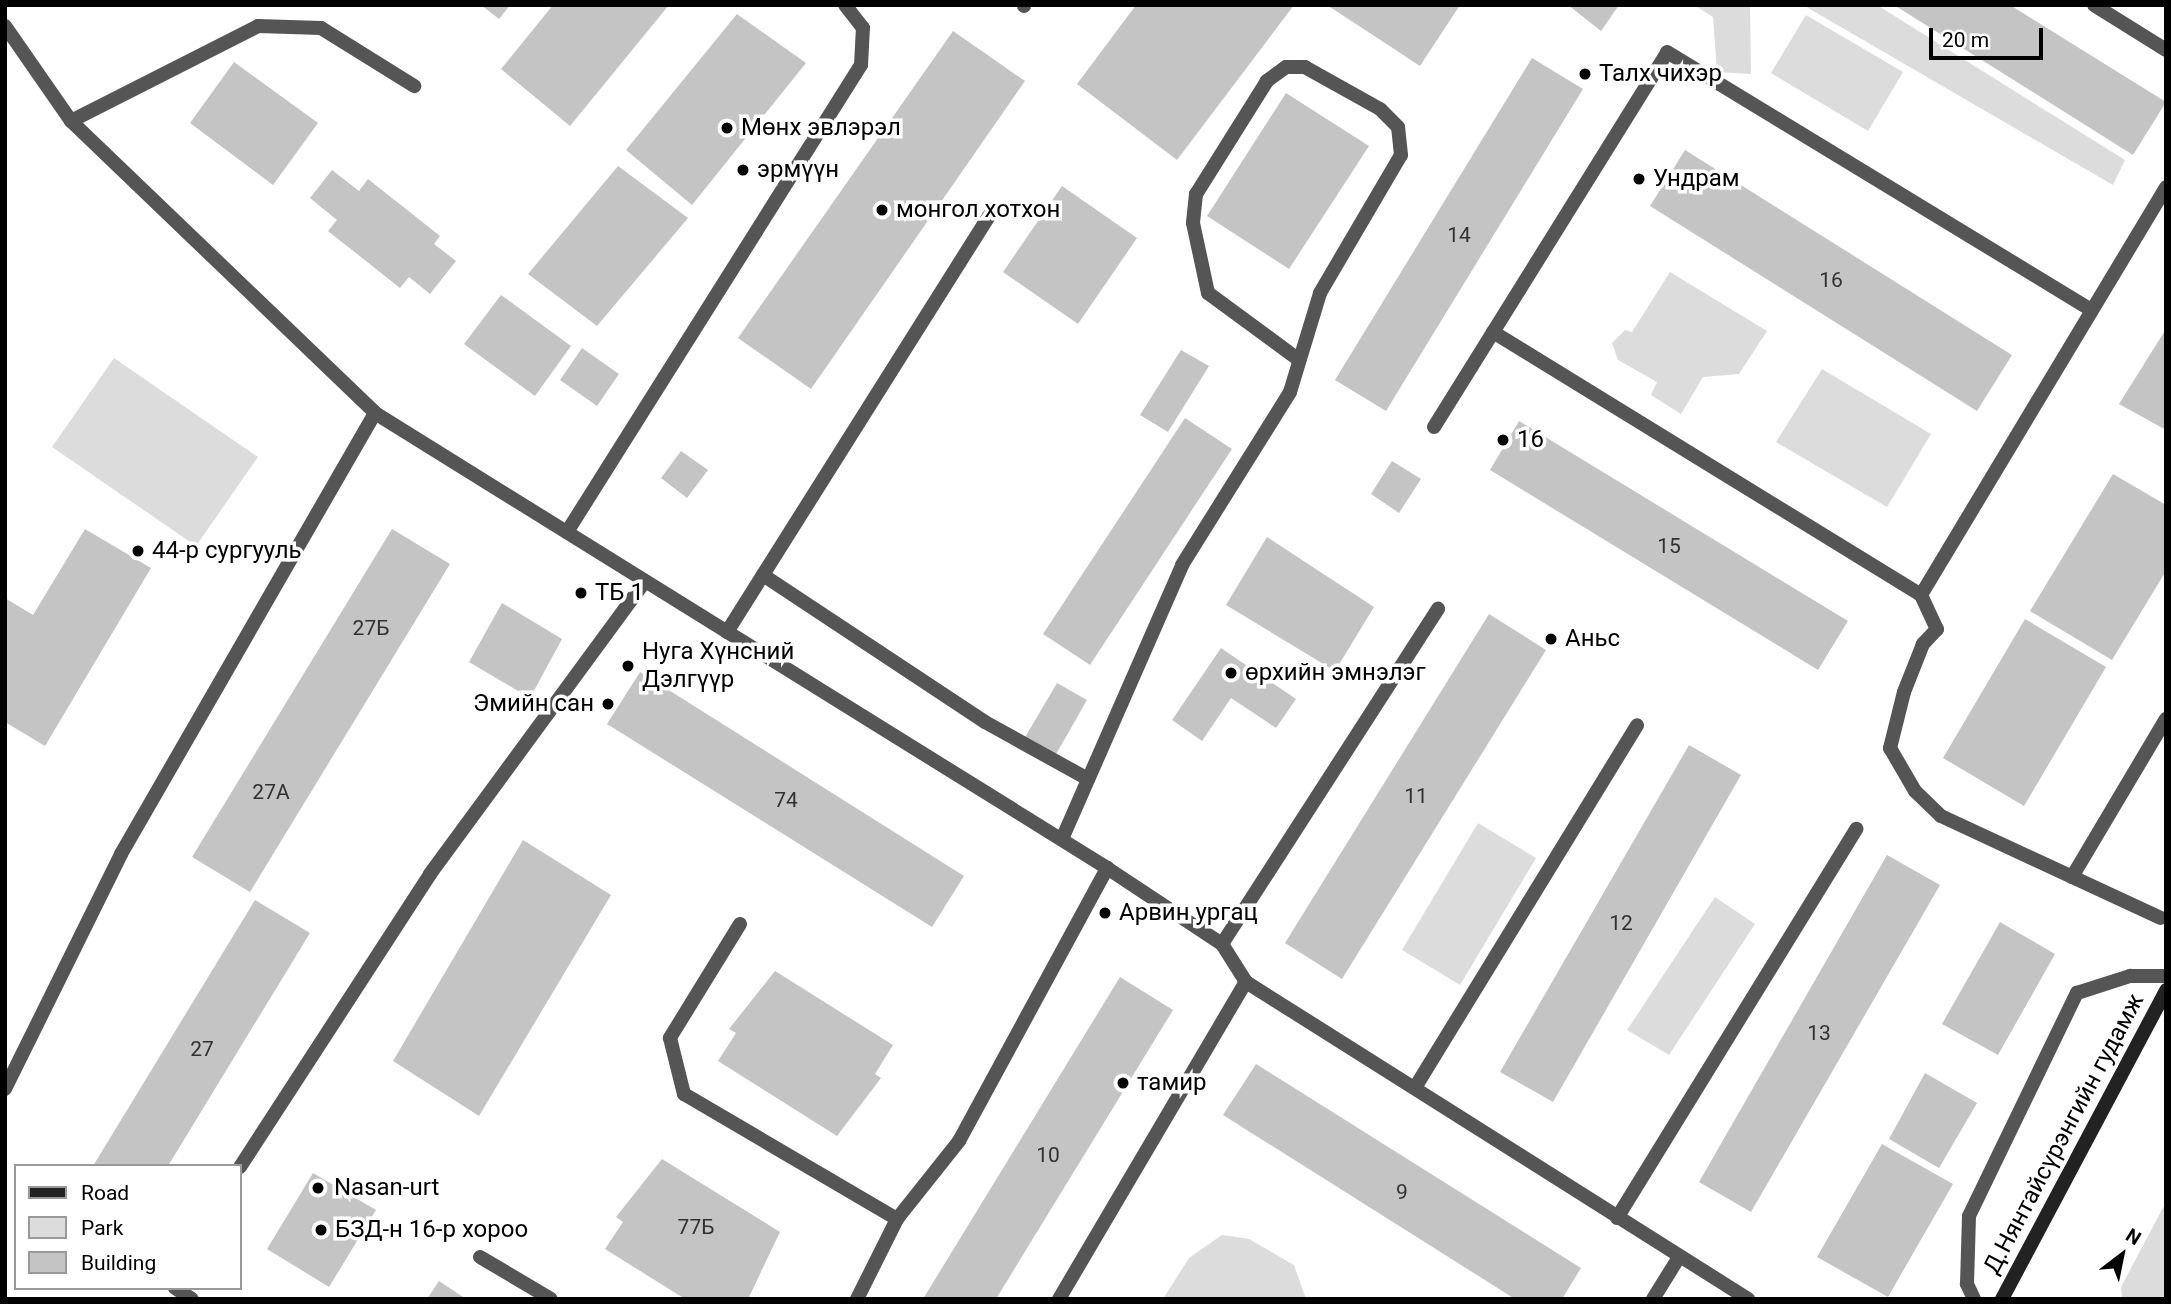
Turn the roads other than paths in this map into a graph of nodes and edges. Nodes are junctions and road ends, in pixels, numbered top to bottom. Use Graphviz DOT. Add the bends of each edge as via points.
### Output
graph roads {
  1 [pos="845,5"];
  2 [pos="2094,5"];
  3 [pos="5,26"];
  4 [pos="2166,50"];
  5 [pos="414,86"];
  6 [pos="71,121"];
  7 [pos="2166,187"];
  8 [pos="989,216"];
  9 [pos="2092,310"];
  10 [pos="1493,332"];
  11 [pos="1298,359"];
  12 [pos="375,413"];
  13 [pos="1434,427"];
  14 [pos="567,532"];
  15 [pos="763,575"];
  16 [pos="645,581"];
  17 [pos="1922,595"];
  18 [pos="1438,609"];
  19 [pos="727,632"];
  20 [pos="2166,719"];
  21 [pos="1637,725"];
  22 [pos="1088,779"];
  23 [pos="1856,829"];
  24 [pos="1062,839"];
  25 [pos="1107,868"];
  26 [pos="2072,877"];
  27 [pos="2161,918"];
  28 [pos="740,924"];
  29 [pos="1222,944"];
  30 [pos="2166,976"];
  31 [pos="1246,982"];
  32 [pos="2166,990"];
  33 [pos="1416,1086"];
  34 [pos="5,1089"];
  35 [pos="242,1164"];
  36 [pos="1617,1218"];
  37 [pos="897,1219"];
  38 [pos="1679,1256"];
  39 [pos="480,1257"];
  40 [pos="551,1299"];
  41 [pos="857,1299"];
  42 [pos="1059,1299"];
  43 [pos="1653,1299"];
  44 [pos="1748,1299"];
  45 [pos="1974,1299"];
  46 [pos="2002,1299"];
  1 -- 14 [label="street" via="863,28 861,65"];
  2 -- 4 [label="street"];
  3 -- 6 [label="street"];
  5 -- 6 [label="street" via="321,27 258,26"];
  6 -- 12 [label="street"];
  7 -- 9 [label="street"];
  8 -- 15 [label="street"];
  9 -- 10 [label="street" via="1667,52"];
  9 -- 17 [label="street"];
  10 -- 13 [label="street"];
  10 -- 17 [label="street"];
  11 -- 11 [label="street" via="1320,293 1401,155 1402,138 1380,109 1305,67 1286,67 1267,80 1196,194 1193,223 1208,293"];
  11 -- 22 [label="street" via="1290,392 1182,565"];
  12 -- 14 [label="street"];
  12 -- 34 [label="street" via="121,854"];
  14 -- 16 [label="street"];
  15 -- 19 [label="street"];
  15 -- 22 [label="street" via="985,722"];
  16 -- 19 [label="street"];
  16 -- 35 [label="street" via="430,874"];
  17 -- 26 [label="street" via="1937,629 1923,644 1904,692 1890,748 1914,791 1941,816"];
  18 -- 29 [label="street"];
  19 -- 24 [label="street"];
  20 -- 26 [label="street"];
  21 -- 33 [label="street"];
  22 -- 24 [label="street"];
  23 -- 36 [label="street"];
  24 -- 25 [label="street"];
  25 -- 29 [label="street"];
  25 -- 37 [label="street" via="959,1141"];
  26 -- 27 [label="street"];
  28 -- 37 [label="street" via="670,1038 684,1094"];
  29 -- 31 [label="street"];
  30 -- 45 [label="street" via="2130,976 2077,993 1969,1216 1967,1284"];
  31 -- 33 [label="street"];
  31 -- 42 [label="street"];
  32 -- 46 [label="main road, Д.Нянтайсүрэнгийн гудамж"];
  33 -- 36 [label="street"];
  36 -- 38 [label="street"];
  37 -- 41 [label="street"];
  38 -- 43 [label="street"];
  38 -- 44 [label="street"];
  39 -- 40 [label="street"];
}
